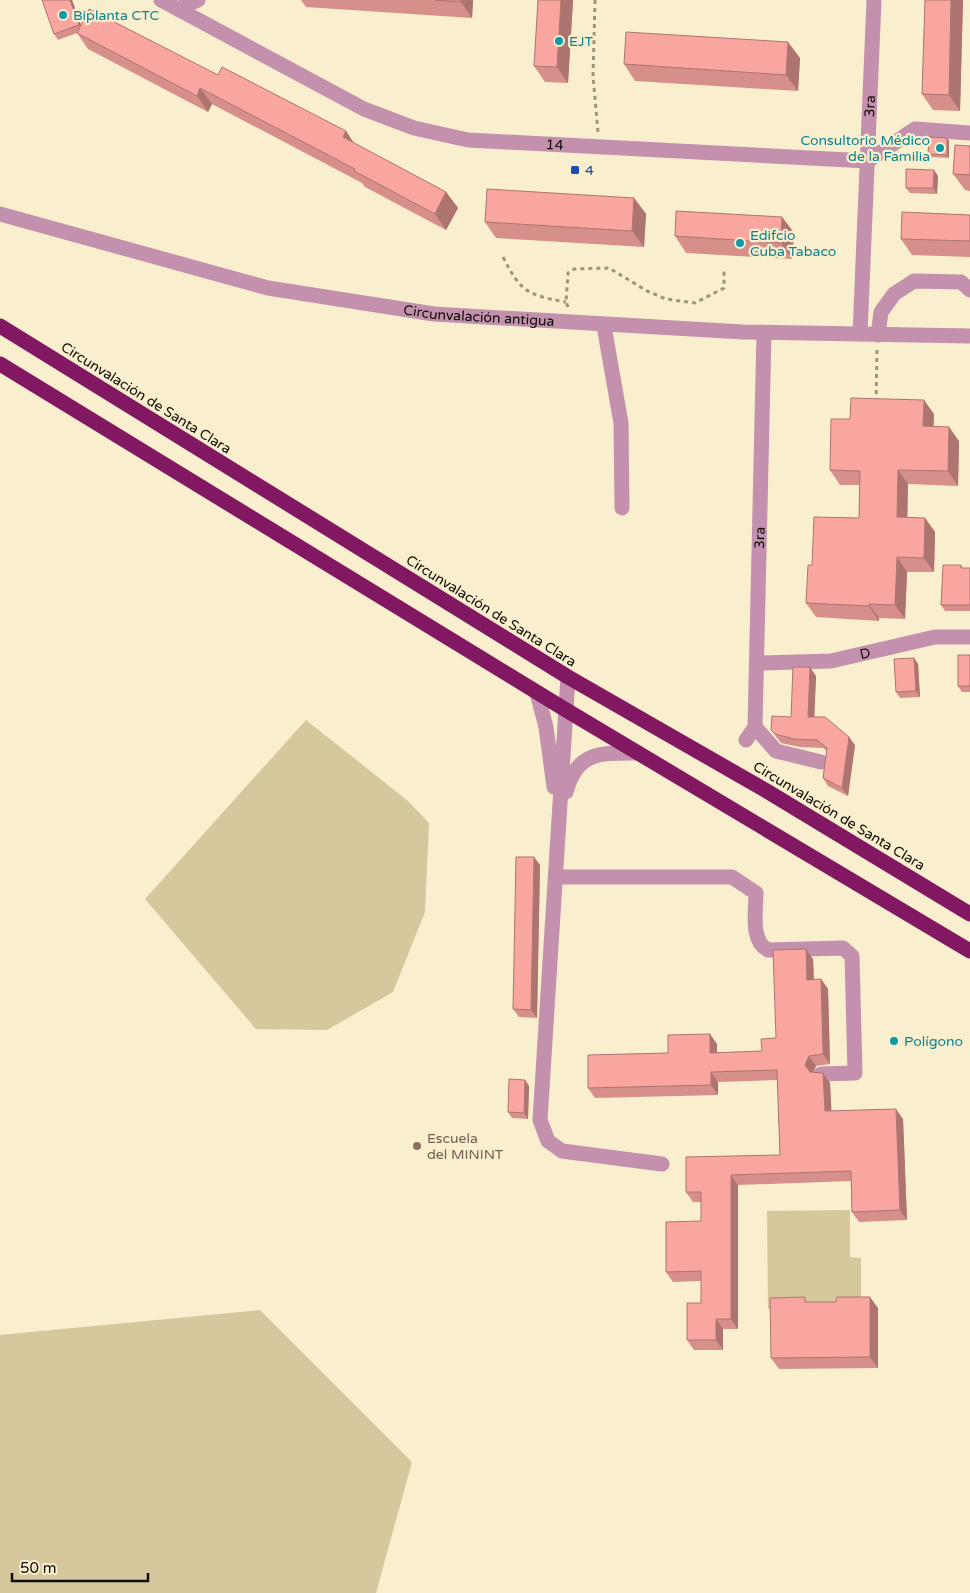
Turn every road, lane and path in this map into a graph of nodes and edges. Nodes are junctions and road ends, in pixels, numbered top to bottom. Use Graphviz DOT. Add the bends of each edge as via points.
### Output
graph roads {
  1 [pos="161,0"];
  2 [pos="198,0"];
  3 [pos="595,0"];
  4 [pos="874,0"];
  5 [pos="178,9"];
  6 [pos="970,133"];
  7 [pos="600,148"];
  8 [pos="868,161"];
  9 [pos="0,214"];
  10 [pos="503,257"];
  11 [pos="724,271"];
  12 [pos="970,290"];
  13 [pos="566,302"];
  14 [pos="575,324"];
  15 [pos="0,326"];
  16 [pos="604,326"];
  17 [pos="764,333"];
  18 [pos="860,334"];
  19 [pos="878,335"];
  20 [pos="970,336"];
  21 [pos="0,364"];
  22 [pos="876,403"];
  23 [pos="622,508"];
  24 [pos="970,637"];
  25 [pos="758,663"];
  26 [pos="568,677"];
  27 [pos="538,693"];
  28 [pos="566,710"];
  29 [pos="755,727"];
  30 [pos="746,740"];
  31 [pos="637,753"];
  32 [pos="821,762"];
  33 [pos="559,817"];
  34 [pos="556,877"];
  35 [pos="970,914"];
  36 [pos="970,951"];
  37 [pos="821,1074"];
  38 [pos="662,1164"];
  1 -- 5 [label="street, 14"];
  2 -- 5 [label="street"];
  3 -- 7 [label="path" via="593,76"];
  4 -- 8 [label="street, 3ra"];
  5 -- 7 [label="street, 14" via="364,109 414,128 468,140"];
  6 -- 8 [label="street" via="915,129"];
  7 -- 8 [label="street, 14"];
  8 -- 18 [label="street, 3ra"];
  9 -- 14 [label="street, Circunvalación antigua" via="268,288 434,314"];
  10 -- 13 [label="path" via="521,287 545,298"];
  11 -- 13 [label="path" via="724,288 695,303 666,300 609,268 574,269 568,273"];
  12 -- 19 [label="street" via="961,282 914,281 894,294 881,312"];
  13 -- 14 [label="path"];
  14 -- 16 [label="street, Circunvalación antigua"];
  15 -- 26 [label="highway, Circunvalación de Santa Clara"];
  16 -- 17 [label="street, Circunvalación antigua"];
  16 -- 23 [label="street" via="621,423"];
  17 -- 18 [label="street, Circunvalación antigua"];
  17 -- 25 [label="street, 3ra"];
  18 -- 19 [label="street, Circunvalación antigua"];
  19 -- 20 [label="street, Circunvalación antigua"];
  19 -- 22 [label="path"];
  21 -- 27 [label="highway"];
  24 -- 25 [label="street, D" via="936,637 831,661"];
  25 -- 29 [label="street, 3ra"];
  26 -- 28 [label="street"];
  26 -- 35 [label="highway, Circunvalación de Santa Clara" via="765,790"];
  27 -- 28 [label="highway"];
  27 -- 33 [label="street"];
  28 -- 31 [label="highway"];
  28 -- 33 [label="street"];
  29 -- 30 [label="street"];
  29 -- 32 [label="street" via="776,751"];
  31 -- 33 [label="street" via="602,753 581,764 570,777"];
  31 -- 36 [label="highway"];
  33 -- 34 [label="street"];
  34 -- 37 [label="street" via="732,877 756,893 757,938 761,946 768,950 843,948 852,956 855,1073"];
  34 -- 38 [label="street" via="540,1120 548,1141 562,1151"];
}
